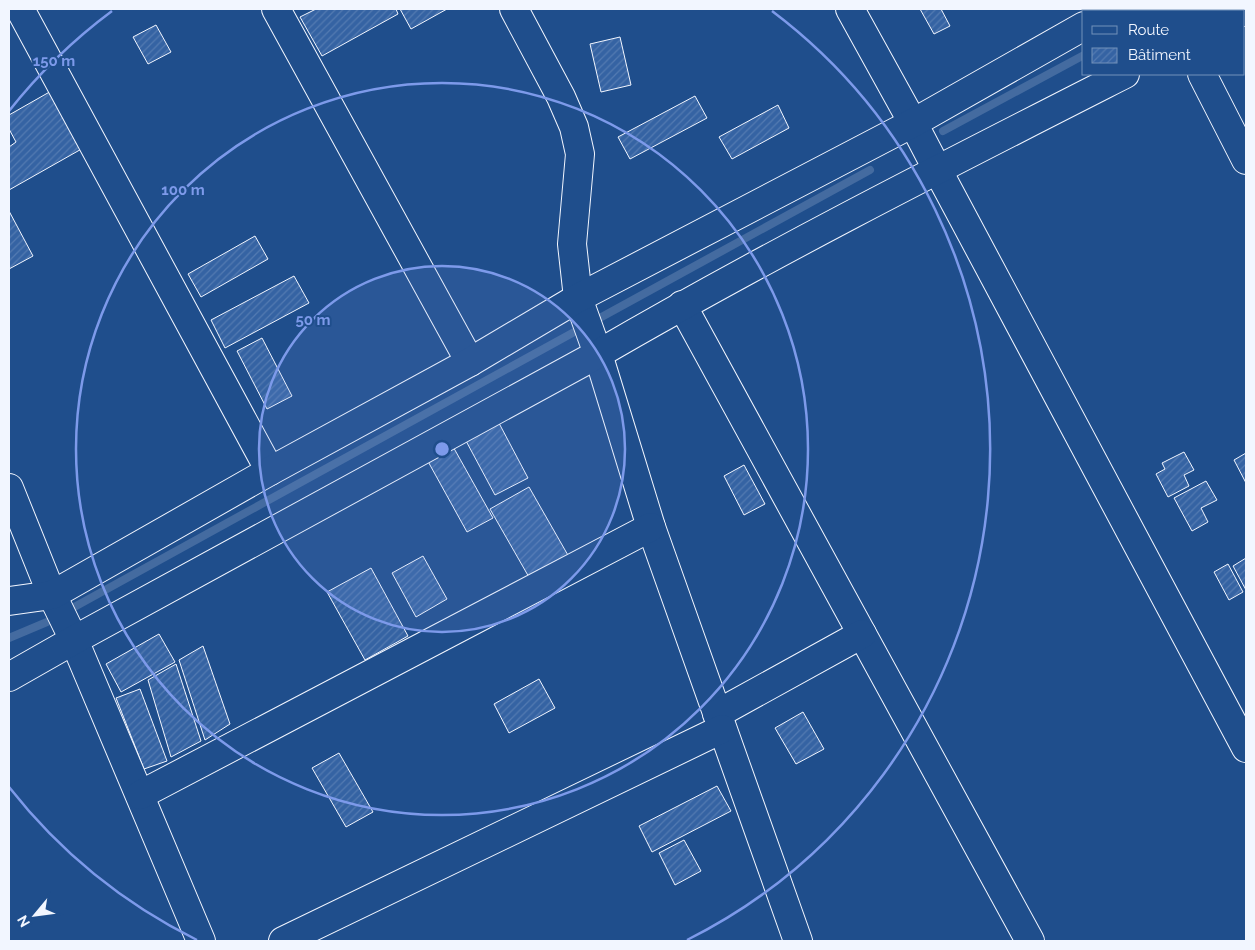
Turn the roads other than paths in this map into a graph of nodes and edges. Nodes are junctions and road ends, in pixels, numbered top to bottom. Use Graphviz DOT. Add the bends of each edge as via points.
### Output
graph roads {
  1 [pos="20,9"];
  2 [pos="276,9"];
  3 [pos="514,9"];
  4 [pos="850,9"];
  5 [pos="1082,27"];
  6 [pos="1124,75"];
  7 [pos="1203,75"];
  8 [pos="913,123"];
  9 [pos="1246,160"];
  10 [pos="937,169"];
  11 [pos="578,298"];
  12 [pos="682,305"];
  13 [pos="598,354"];
  14 [pos="470,362"];
  15 [pos="270,471"];
  16 [pos="9,488"];
  17 [pos="651,527"];
  18 [pos="52,595"];
  19 [pos="9,601"];
  20 [pos="862,634"];
  21 [pos="74,640"];
  22 [pos="9,676"];
  23 [pos="720,722"];
  24 [pos="1244,739"];
  25 [pos="140,795"];
  26 [pos="200,941"];
  27 [pos="282,941"];
  28 [pos="798,941"];
  29 [pos="1030,941"];
  1 -- 15 [label="street"];
  2 -- 14 [label="street"];
  3 -- 11 [label="street" via="561,97 574,127 580,154 572,244"];
  4 -- 8 [label="street"];
  5 -- 8 [label="street"];
  6 -- 10 [label="street"];
  7 -- 9 [label="street"];
  8 -- 10 [label="street"];
  8 -- 11 [label="street"];
  10 -- 12 [label="street"];
  10 -- 24 [label="street"];
  11 -- 13 [label="street"];
  11 -- 14 [label="street"];
  12 -- 13 [label="street"];
  12 -- 20 [label="street"];
  13 -- 17 [label="street"];
  13 -- 21 [label="street"];
  14 -- 15 [label="street"];
  15 -- 18 [label="street"];
  16 -- 18 [label="street"];
  17 -- 23 [label="street"];
  17 -- 25 [label="street"];
  18 -- 19 [label="street"];
  18 -- 21 [label="street"];
  20 -- 23 [label="street"];
  20 -- 29 [label="street"];
  21 -- 22 [label="street"];
  21 -- 25 [label="street"];
  23 -- 27 [label="street"];
  23 -- 28 [label="street"];
  25 -- 26 [label="street"];
}
